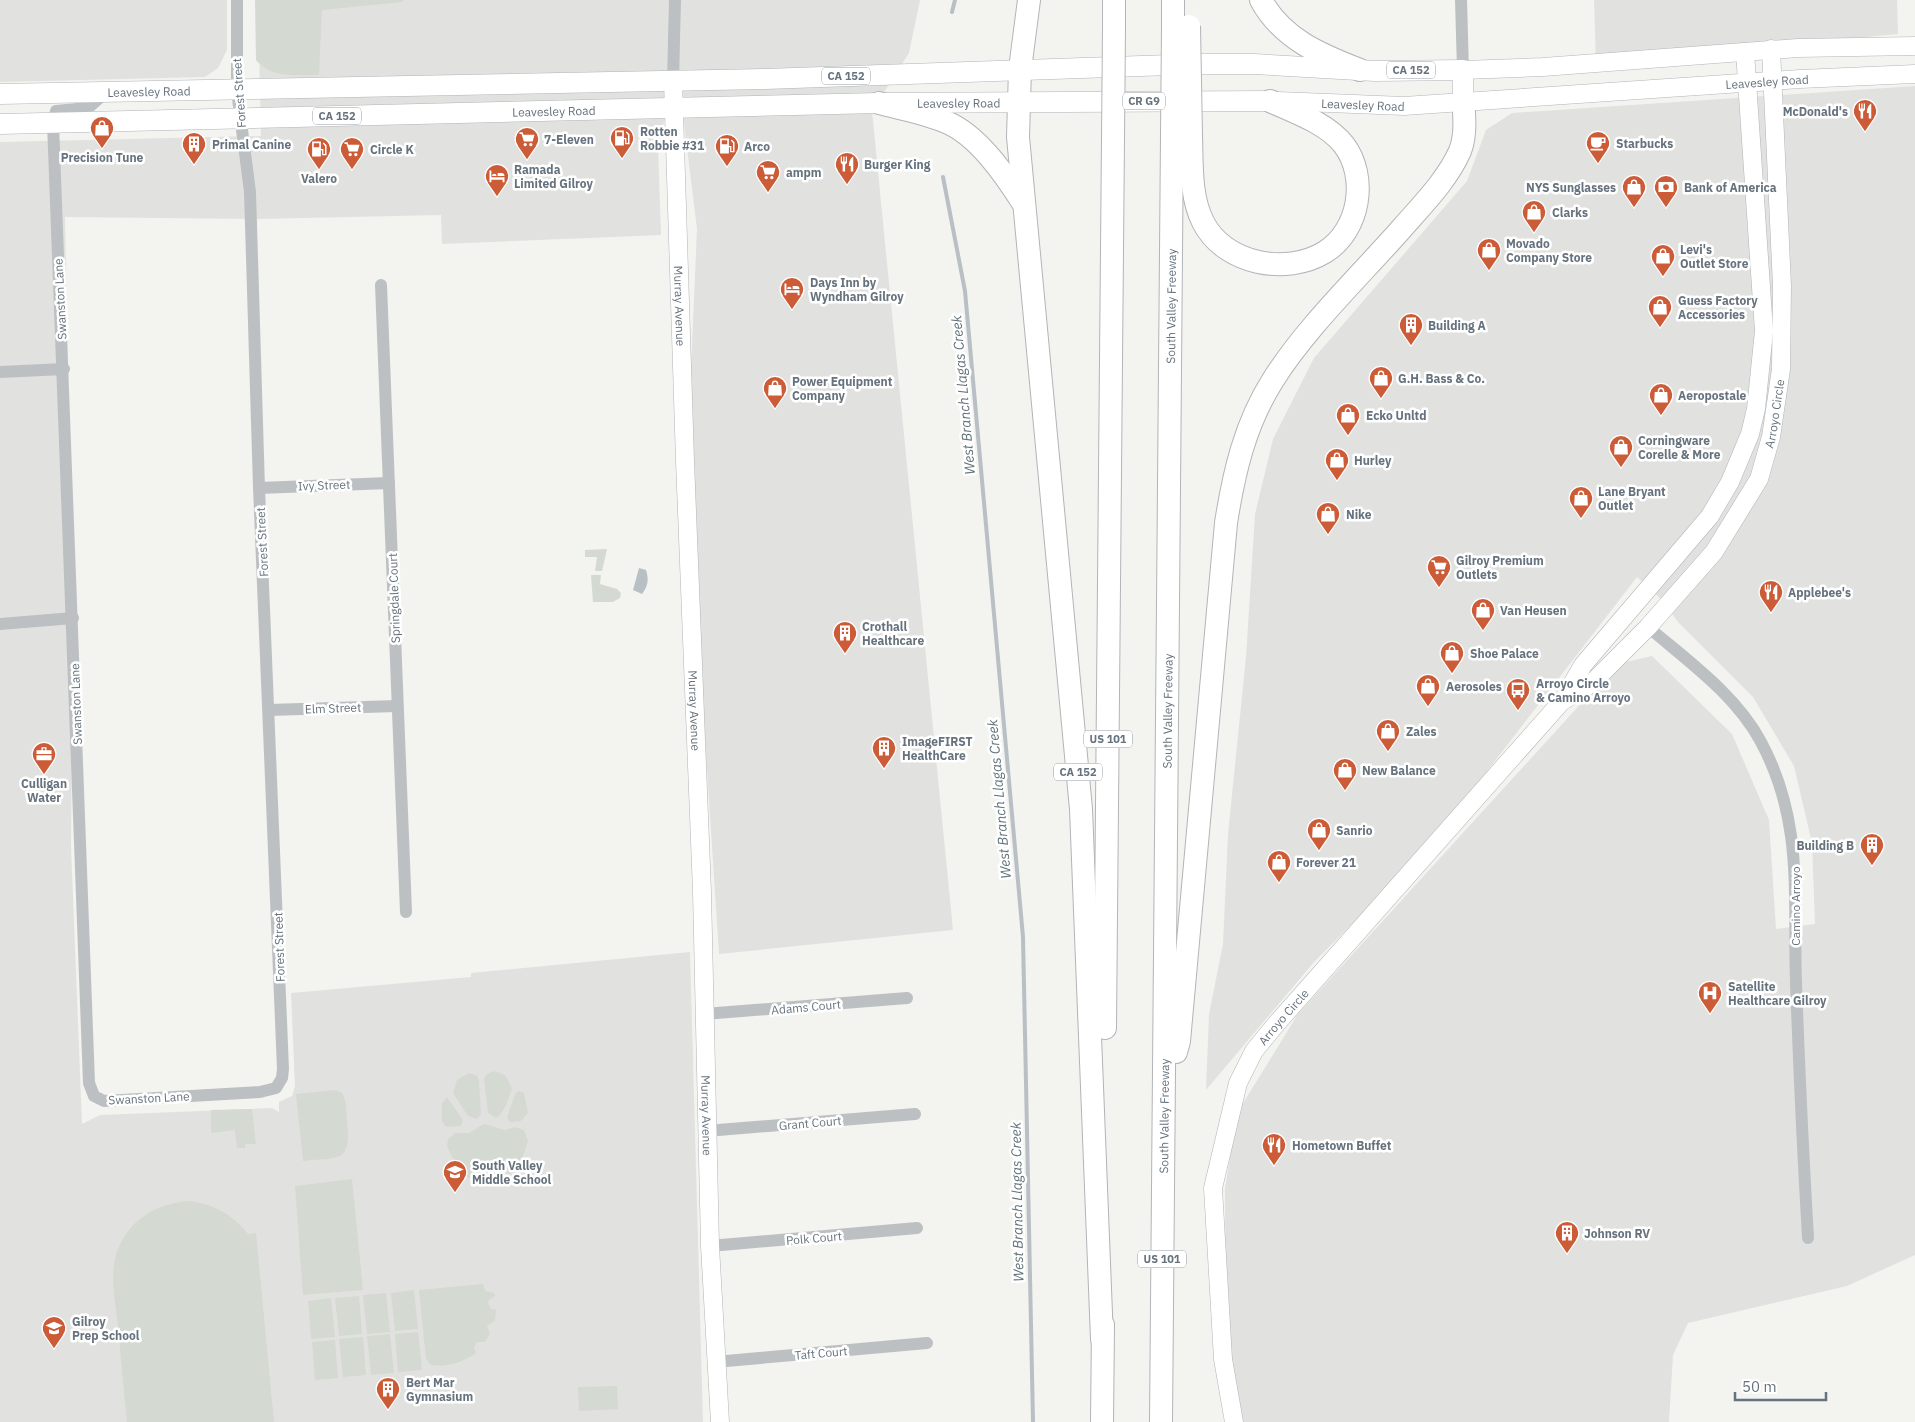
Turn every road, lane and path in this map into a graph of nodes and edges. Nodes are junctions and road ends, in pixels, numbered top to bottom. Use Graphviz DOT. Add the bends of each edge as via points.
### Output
graph roads {
  1 [pos="237,0"];
  2 [pos="674,0"];
  3 [pos="1029,0"];
  4 [pos="1114,0"];
  5 [pos="1173,0"];
  6 [pos="1186,0"];
  7 [pos="1261,0"];
  8 [pos="1461,0"];
  9 [pos="1181,26"];
  10 [pos="1915,46"];
  11 [pos="1770,49"];
  12 [pos="1745,52"];
  13 [pos="1020,69"];
  14 [pos="1360,70"];
  15 [pos="1463,70"];
  16 [pos="1915,74"];
  17 [pos="673,81"];
  18 [pos="1772,81"];
  19 [pos="1748,83"];
  20 [pos="237,91"];
  21 [pos="105,93"];
  22 [pos="0,94"];
  23 [pos="1270,101"];
  24 [pos="1463,102"];
  25 [pos="879,103"];
  26 [pos="1018,103"];
  27 [pos="673,108"];
  28 [pos="240,118"];
  29 [pos="53,122"];
  30 [pos="0,124"];
  31 [pos="1181,136"];
  32 [pos="1025,206"];
  33 [pos="381,285"];
  34 [pos="64,370"];
  35 [pos="0,372"];
  36 [pos="389,483"];
  37 [pos="259,488"];
  38 [pos="73,618"];
  39 [pos="0,624"];
  40 [pos="1648,627"];
  41 [pos="1564,700"];
  42 [pos="397,706"];
  43 [pos="269,710"];
  44 [pos="406,912"];
  45 [pos="907,998"];
  46 [pos="704,1014"];
  47 [pos="279,1085"];
  48 [pos="1164,1097"];
  49 [pos="915,1114"];
  50 [pos="706,1131"];
  51 [pos="917,1228"];
  52 [pos="1808,1238"];
  53 [pos="710,1246"];
  54 [pos="1102,1339"];
  55 [pos="928,1343"];
  56 [pos="715,1362"];
  57 [pos="720,1422"];
  58 [pos="1102,1422"];
  59 [pos="1161,1422"];
  60 [pos="1234,1422"];
  1 -- 20 [label="street, Forest Street"];
  2 -- 17 [label="street, Murray Avenue"];
  3 -- 13 [label="highway"];
  4 -- 54 [label="highway, US 101, bridge"];
  5 -- 9 [label="highway, South Valley Freeway / US 101"];
  6 -- 9 [label="highway"];
  7 -- 14 [label="highway" via="1279,26 1300,43"];
  8 -- 15 [label="street"];
  9 -- 31 [label="highway, South Valley Freeway / US 101, bridge"];
  10 -- 11 [label="street, Leavesley Road"];
  11 -- 12 [label="street, Leavesley Road"];
  11 -- 18 [label="street, Arroyo Circle"];
  12 -- 15 [label="street, Leavesley Road"];
  12 -- 19 [label="street, Arroyo Circle"];
  13 -- 14 [label="main road, Leavesley Road / CA 152" via="1236,64"];
  13 -- 17 [label="main road, Leavesley Road / CA 152"];
  13 -- 26 [label="highway"];
  14 -- 15 [label="main road, Leavesley Road / CA 152"];
  15 -- 24 [label="main road"];
  16 -- 18 [label="street, Leavesley Road / CR G9"];
  17 -- 20 [label="main road, Leavesley Road / CA 152"];
  17 -- 27 [label="street, Murray Avenue"];
  18 -- 19 [label="street, Leavesley Road / CR G9"];
  18 -- 40 [label="street, Arroyo Circle" via="1782,286 1781,369 1771,437 1751,495 1714,552"];
  19 -- 24 [label="street, Leavesley Road / CR G9"];
  19 -- 41 [label="street, Arroyo Circle" via="1764,330 1758,400 1750,434 1730,482 1710,516 1583,665"];
  20 -- 21 [label="main road, Leavesley Road / CA 152"];
  20 -- 28 [label="street, Forest Street"];
  21 -- 22 [label="main road, Leavesley Road / CA 152"];
  21 -- 29 [label="street" via="88,108 56,110"];
  23 -- 24 [label="street, Leavesley Road / CR G9" via="1391,107"];
  23 -- 26 [label="main road, Leavesley Road / CR G9"];
  23 -- 31 [label="highway" via="1317,123 1343,144 1354,162 1358,191 1354,214 1344,234 1325,252 1302,261 1278,264 1243,258 1219,244 1203,222 1197,205"];
  24 -- 48 [label="highway" via="1464,133 1453,165 1431,196 1286,362 1260,402 1239,456 1226,523 1179,1041"];
  25 -- 26 [label="main road, Leavesley Road / CR G9"];
  25 -- 27 [label="main road, Leavesley Road / CA 152"];
  25 -- 32 [label="highway, CA 152" via="948,122 978,144"];
  26 -- 32 [label="highway"];
  27 -- 28 [label="main road, Leavesley Road / CA 152"];
  27 -- 46 [label="street, Murray Avenue"];
  28 -- 29 [label="main road, Leavesley Road / CA 152"];
  28 -- 37 [label="street, Forest Street" via="250,192"];
  29 -- 30 [label="main road, Leavesley Road / CA 152"];
  29 -- 34 [label="street, Swanston Lane"];
  31 -- 48 [label="highway, South Valley Freeway / US 101"];
  32 -- 54 [label="highway, CA 152" via="1081,817"];
  33 -- 36 [label="street, Springdale Court"];
  34 -- 35 [label="street"];
  34 -- 38 [label="street, Swanston Lane"];
  36 -- 37 [label="street, Ivy Street"];
  36 -- 42 [label="street, Springdale Court"];
  37 -- 43 [label="street, Forest Street"];
  38 -- 39 [label="street"];
  38 -- 47 [label="street, Swanston Lane" via="89,1083 94,1096 104,1101 260,1092"];
  40 -- 41 [label="street, Arroyo Circle" via="1592,684"];
  40 -- 52 [label="street, Camino Arroyo" via="1718,687 1737,709 1760,740 1777,774 1785,802 1795,866 1796,969"];
  41 -- 60 [label="street, Arroyo Circle" via="1276,1022 1254,1051 1238,1083 1213,1188 1223,1358"];
  42 -- 43 [label="street, Elm Street"];
  42 -- 44 [label="street, Springdale Court"];
  43 -- 47 [label="street, Forest Street" via="283,1069"];
  45 -- 46 [label="street, Adams Court"];
  46 -- 50 [label="street, Murray Avenue"];
  48 -- 59 [label="highway, South Valley Freeway / US 101"];
  49 -- 50 [label="street, Grant Court"];
  50 -- 53 [label="street, Murray Avenue"];
  51 -- 53 [label="street, Polk Court"];
  53 -- 56 [label="street, Murray Avenue"];
  54 -- 58 [label="highway, US 101"];
  55 -- 56 [label="street, Taft Court"];
  56 -- 57 [label="street, Murray Avenue"];
}
